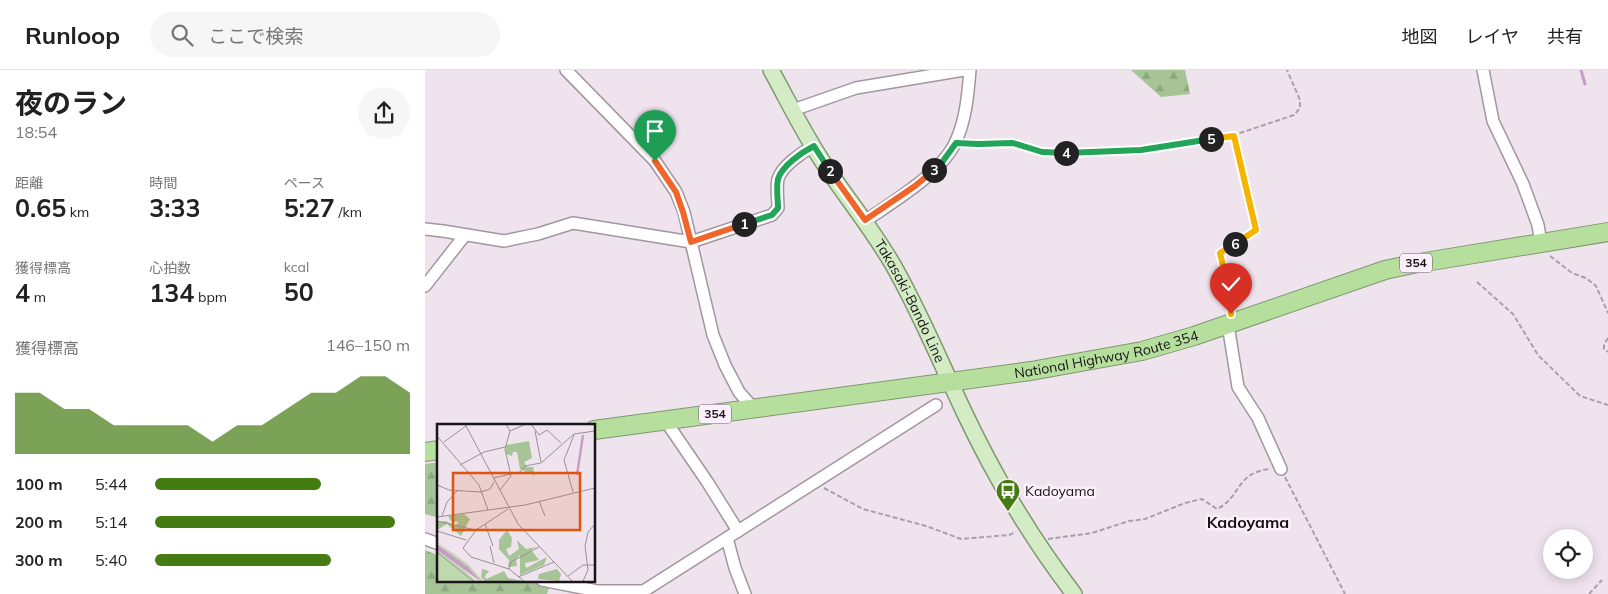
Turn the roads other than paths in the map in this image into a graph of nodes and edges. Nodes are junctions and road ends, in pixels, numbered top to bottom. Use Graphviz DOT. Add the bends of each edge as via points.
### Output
graph roads {
  1 [pos="566,70"];
  2 [pos="771,70"];
  3 [pos="964,70"];
  4 [pos="970,70"];
  5 [pos="1483,70"];
  6 [pos="793,110"];
  7 [pos="814,146"];
  8 [pos="865,220"];
  9 [pos="425,229"];
  10 [pos="1608,232"];
  11 [pos="465,236"];
  12 [pos="691,242"];
  13 [pos="1541,243"];
  14 [pos="425,286"];
  15 [pos="1230,323"];
  16 [pos="951,382"];
  17 [pos="936,405"];
  18 [pos="753,409"];
  19 [pos="665,420"];
  20 [pos="595,430"];
  21 [pos="1281,468"];
  22 [pos="738,531"];
  23 [pos="727,538"];
  24 [pos="425,539"];
  25 [pos="437,543"];
  26 [pos="552,582"];
  27 [pos="640,593"];
  28 [pos="745,594"];
  29 [pos="1074,594"];
  1 -- 12 [label="street" via="655,161 670,181"];
  2 -- 6 [label="main road, Takasaki-Bando Line"];
  3 -- 6 [label="street" via="855,88"];
  4 -- 8 [label="street" via="968,96 956,143 943,161 915,186"];
  5 -- 13 [label="street" via="1493,122 1523,184"];
  6 -- 7 [label="main road, Takasaki-Bando Line"];
  7 -- 8 [label="main road, Takasaki-Bando Line"];
  7 -- 12 [label="street" via="801,152 782,172 778,180 778,208 772,215"];
  8 -- 16 [label="main road, Takasaki-Bando Line" via="897,271"];
  9 -- 11 [label="street"];
  10 -- 13 [label="highway, National Highway Route 354 / 354"];
  11 -- 12 [label="street" via="504,241 573,223"];
  11 -- 14 [label="street"];
  12 -- 18 [label="street" via="713,335 739,392"];
  13 -- 15 [label="highway, National Highway Route 354 / 354" via="1385,270"];
  15 -- 16 [label="highway, National Highway Route 354 / 354" via="1142,352"];
  15 -- 21 [label="street" via="1238,387 1258,418"];
  16 -- 18 [label="highway, National Highway Route 354 / 354"];
  16 -- 29 [label="main road, Takasaki-Bando Line" via="990,463 1032,534"];
  17 -- 22 [label="street"];
  18 -- 19 [label="highway, National Highway Route 354 / 354"];
  19 -- 20 [label="highway, National Highway Route 354 / 354"];
  19 -- 22 [label="street"];
  22 -- 23 [label="street"];
  23 -- 27 [label="street"];
  23 -- 28 [label="street"];
  24 -- 25 [label="street"];
  26 -- 27 [label="street" via="597,591"];
}
